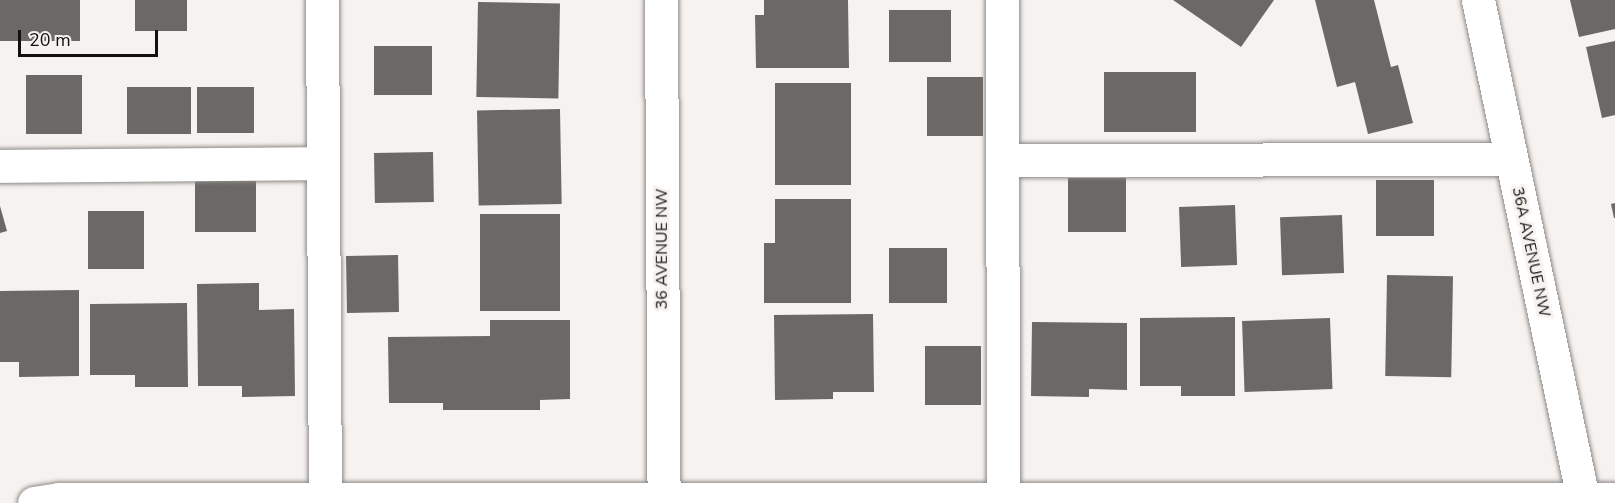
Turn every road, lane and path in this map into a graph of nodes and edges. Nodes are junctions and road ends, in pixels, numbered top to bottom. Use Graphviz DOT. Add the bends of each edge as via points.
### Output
graph roads {
  1 [pos="322,0"];
  2 [pos="661,0"];
  3 [pos="1002,0"];
  4 [pos="1478,0"];
  5 [pos="1511,159"];
  6 [pos="1003,160"];
  7 [pos="321,163"];
  8 [pos="0,166"];
  9 [pos="664,499"];
  10 [pos="1594,500"];
  11 [pos="1003,501"];
  12 [pos="325,502"];
  13 [pos="34,503"];
  1 -- 7 [label="street"];
  2 -- 9 [label="street, 36 AVENUE NW"];
  3 -- 6 [label="street"];
  4 -- 5 [label="street, 36A AVENUE NW"];
  5 -- 6 [label="street"];
  5 -- 10 [label="street, 36A AVENUE NW"];
  6 -- 11 [label="street"];
  7 -- 8 [label="street"];
  7 -- 12 [label="street"];
  9 -- 11 [label="street"];
  9 -- 12 [label="street"];
  10 -- 11 [label="street"];
  12 -- 13 [label="street" via="59,499"];
}
